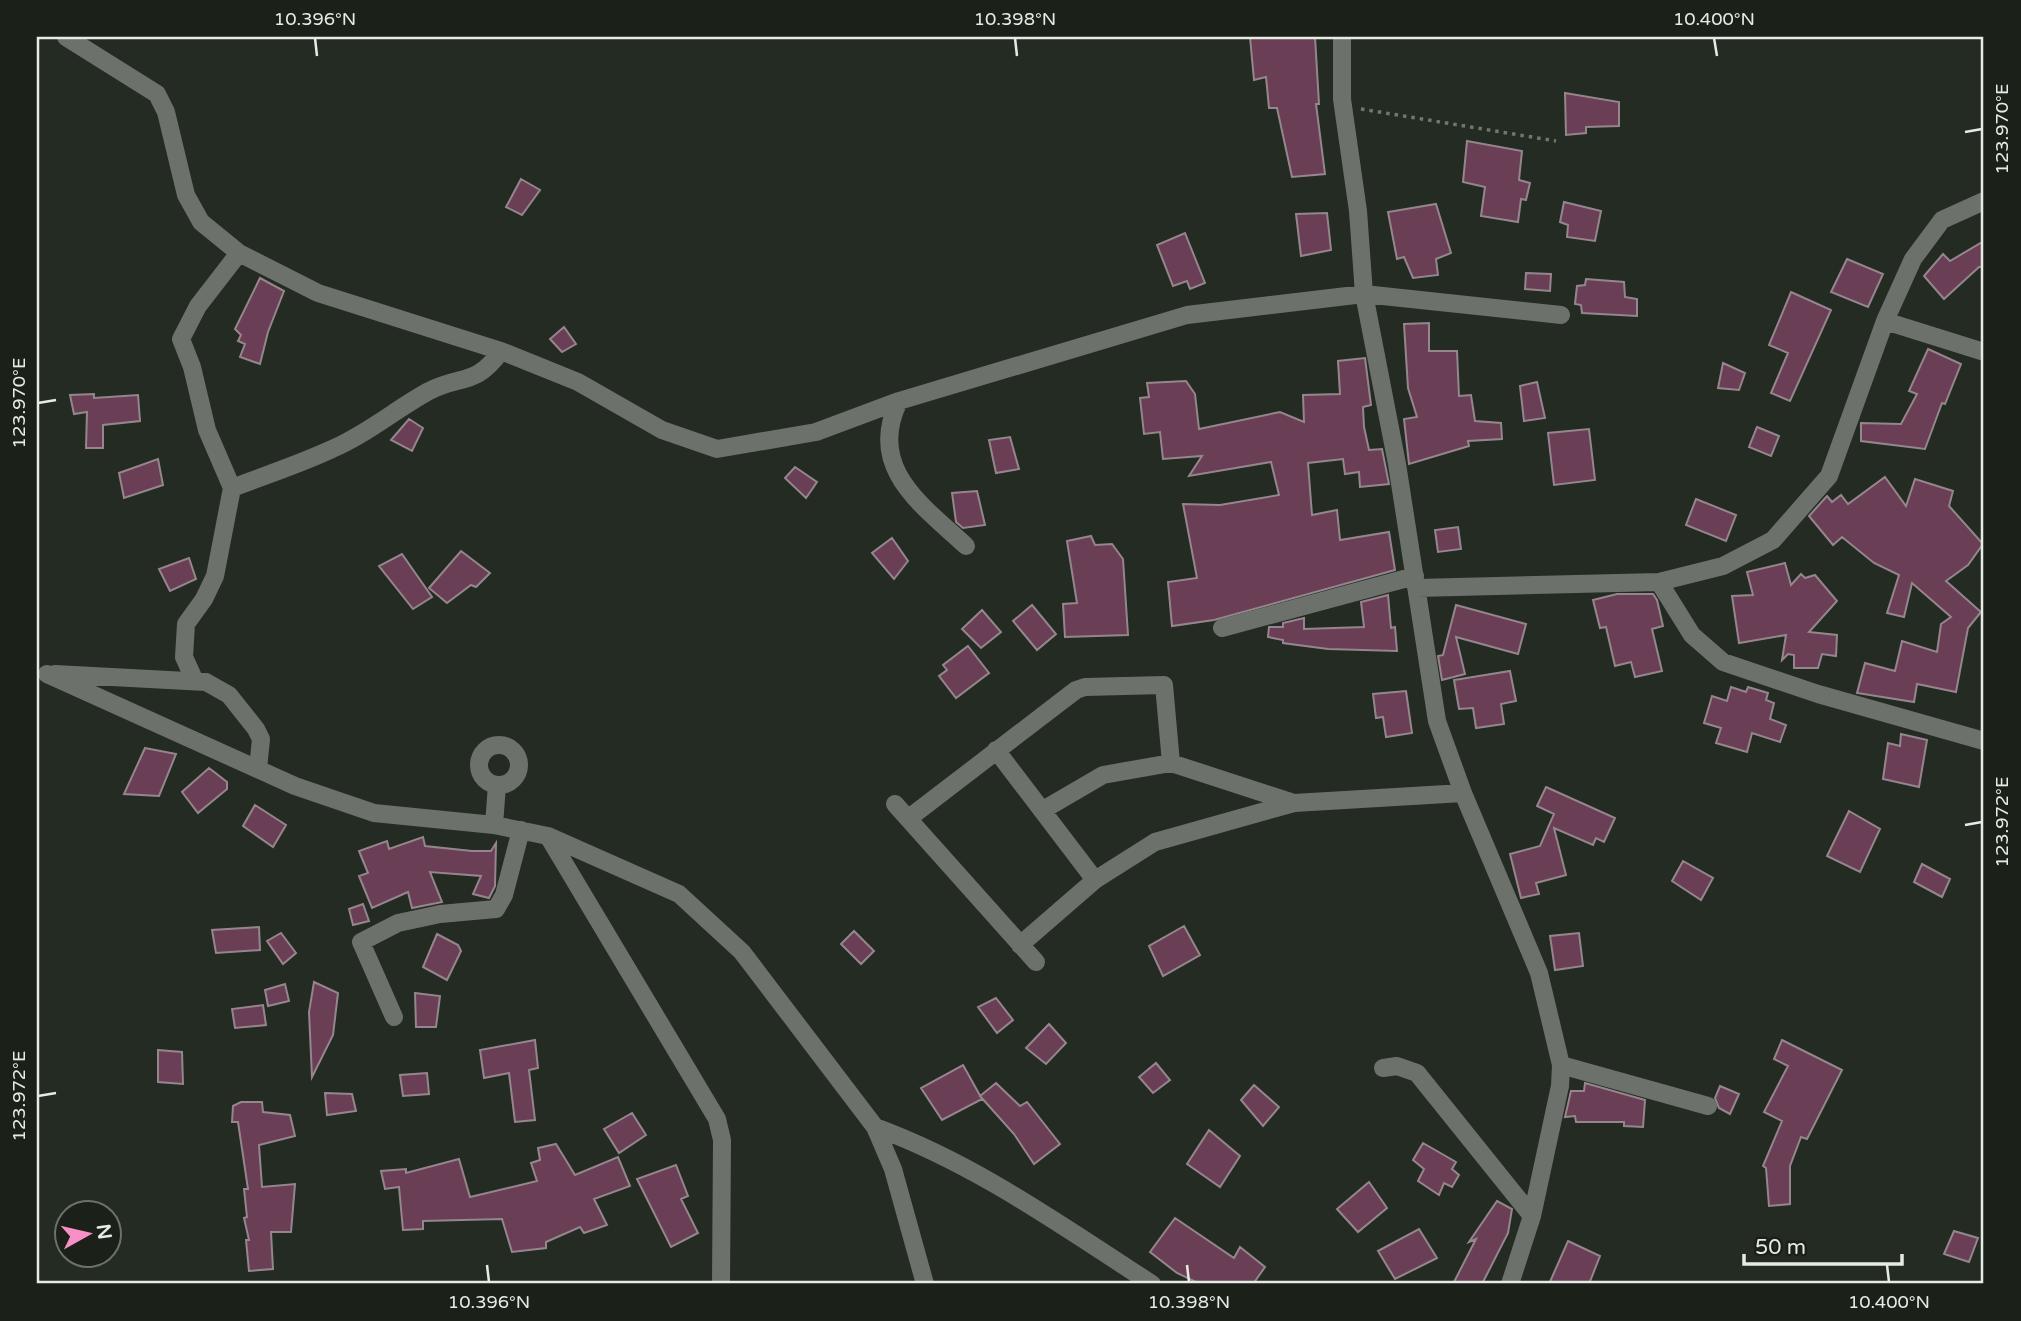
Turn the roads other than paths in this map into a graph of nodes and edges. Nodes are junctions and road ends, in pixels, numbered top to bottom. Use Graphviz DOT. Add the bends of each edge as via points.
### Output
graph roads {
  1 [pos="66,37"];
  2 [pos="1342,37"];
  3 [pos="1984,201"];
  4 [pos="239,253"];
  5 [pos="1364,294"];
  6 [pos="1561,315"];
  7 [pos="1885,321"];
  8 [pos="500,351"];
  9 [pos="1984,352"];
  10 [pos="899,401"];
  11 [pos="232,488"];
  12 [pos="966,546"];
  13 [pos="1416,582"];
  14 [pos="1659,582"];
  15 [pos="1222,628"];
  16 [pos="42,676"];
  17 [pos="194,679"];
  18 [pos="1984,741"];
  19 [pos="996,750"];
  20 [pos="1171,763"];
  21 [pos="258,769"];
  22 [pos="497,785"];
  23 [pos="1464,793"];
  24 [pos="1294,803"];
  25 [pos="895,804"];
  26 [pos="1043,810"];
  27 [pos="909,818"];
  28 [pos="494,825"];
  29 [pos="521,830"];
  30 [pos="548,836"];
  31 [pos="1095,880"];
  32 [pos="1020,945"];
  33 [pos="1036,962"];
  34 [pos="394,1017"];
  35 [pos="1561,1065"];
  36 [pos="1383,1068"];
  37 [pos="1708,1106"];
  38 [pos="875,1127"];
  39 [pos="1532,1216"];
  40 [pos="720,1284"];
  41 [pos="925,1284"];
  42 [pos="1152,1284"];
  43 [pos="1510,1284"];
  1 -- 4 [label="street" via="158,94 186,195 201,222"];
  2 -- 5 [label="street" via="1343,106"];
  3 -- 7 [label="street" via="1942,220 1913,259"];
  4 -- 8 [label="street" via="318,293"];
  4 -- 11 [label="street" via="198,306 181,339 207,430"];
  5 -- 6 [label="street"];
  5 -- 10 [label="street" via="1187,315"];
  5 -- 13 [label="street"];
  7 -- 9 [label="street"];
  7 -- 14 [label="street" via="1829,476 1773,540 1723,566"];
  8 -- 10 [label="street" via="578,383 662,430 717,449 816,432"];
  8 -- 11 [label="street" via="475,377 427,392 333,449"];
  10 -- 12 [label="street" via="889,421 890,456 897,475"];
  11 -- 17 [label="street" via="215,576 186,624 184,657"];
  13 -- 14 [label="street"];
  13 -- 15 [label="street"];
  13 -- 23 [label="street" via="1437,720"];
  14 -- 18 [label="street" via="1692,635 1723,662"];
  16 -- 17 [label="street"];
  16 -- 21 [label="street"];
  17 -- 21 [label="street" via="229,695 256,729 261,739"];
  19 -- 20 [label="street" via="1076,690 1160,683 1166,689"];
  19 -- 26 [label="street"];
  19 -- 27 [label="street"];
  20 -- 24 [label="street"];
  20 -- 26 [label="street" via="1103,775"];
  21 -- 28 [label="street" via="374,813"];
  22 -- 28 [label="street"];
  23 -- 24 [label="street"];
  23 -- 35 [label="street" via="1539,973"];
  24 -- 31 [label="street" via="1155,842"];
  25 -- 27 [label="street"];
  26 -- 31 [label="street"];
  27 -- 32 [label="street"];
  28 -- 29 [label="street"];
  29 -- 30 [label="street"];
  29 -- 34 [label="street" via="496,909 398,923 361,942"];
  30 -- 38 [label="street" via="679,894 742,952"];
  30 -- 40 [label="street" via="717,1119 722,1140"];
  31 -- 32 [label="street"];
  32 -- 33 [label="street"];
  35 -- 37 [label="street"];
  35 -- 39 [label="street"];
  36 -- 39 [label="street" via="1396,1066 1418,1073"];
  38 -- 41 [label="street" via="893,1169"];
  38 -- 42 [label="street" via="927,1146 998,1185"];
  39 -- 43 [label="street"];
}
